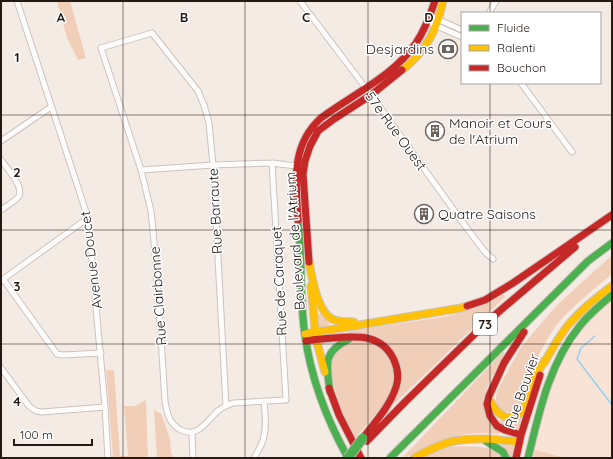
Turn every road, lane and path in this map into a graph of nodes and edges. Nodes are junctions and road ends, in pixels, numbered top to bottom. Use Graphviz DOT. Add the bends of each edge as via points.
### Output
graph roads {
  1 [pos="17,1"];
  2 [pos="300,1"];
  3 [pos="435,1"];
  4 [pos="444,1"];
  5 [pos="496,1"];
  6 [pos="489,12"];
  7 [pos="433,21"];
  8 [pos="461,30"];
  9 [pos="152,33"];
  10 [pos="461,36"];
  11 [pos="522,84"];
  12 [pos="368,92"];
  13 [pos="51,107"];
  14 [pos="1,141"];
  15 [pos="572,152"];
  16 [pos="1,160"];
  17 [pos="272,163"];
  18 [pos="213,165"];
  19 [pos="300,166"];
  20 [pos="141,170"];
  21 [pos="1,210"];
  22 [pos="612,216"];
  23 [pos="88,218"];
  24 [pos="612,243"];
  25 [pos="308,258"];
  26 [pos="493,259"];
  27 [pos="2,280"];
  28 [pos="612,286"];
  29 [pos="612,295"];
  30 [pos="536,314"];
  31 [pos="382,321"];
  32 [pos="316,336"];
  33 [pos="354,336"];
  34 [pos="306,338"];
  35 [pos="100,353"];
  36 [pos="545,360"];
  37 [pos="1,368"];
  38 [pos="330,392"];
  39 [pos="489,396"];
  40 [pos="264,402"];
  41 [pos="226,406"];
  42 [pos="105,407"];
  43 [pos="192,433"];
  44 [pos="521,438"];
  45 [pos="365,439"];
  46 [pos="484,440"];
  47 [pos="533,441"];
  48 [pos="108,458"];
  49 [pos="194,458"];
  50 [pos="254,458"];
  51 [pos="348,458"];
  52 [pos="352,458"];
  53 [pos="361,458"];
  54 [pos="390,458"];
  55 [pos="414,458"];
  56 [pos="506,458"];
  57 [pos="516,458"];
  58 [pos="528,458"];
  1 -- 13 [label="street, Avenue Doucet"];
  2 -- 12 [label="street, 57e Rue Ouest"];
  3 -- 7 [label="main road, Boulevard de l'Atrium"];
  4 -- 7 [label="main road, Boulevard de l'Atrium"];
  5 -- 6 [label="street"];
  7 -- 8 [label="street"];
  7 -- 10 [label="street"];
  7 -- 12 [label="main road, Boulevard de l'Atrium" via="403,59"];
  9 -- 18 [label="street, Rue Barraute" via="198,91 209,123"];
  9 -- 20 [label="street, Rue Clairbonne" via="101,48"];
  11 -- 15 [label="street"];
  12 -- 19 [label="main road, Boulevard de l'Atrium" via="318,131 305,161"];
  12 -- 26 [label="street, 57e Rue Ouest" via="466,227"];
  13 -- 14 [label="street"];
  13 -- 23 [label="street, Avenue Doucet"];
  16 -- 21 [label="street" via="17,183 20,192 19,197"];
  17 -- 18 [label="street"];
  17 -- 19 [label="street"];
  17 -- 40 [label="street, Rue de Caraquet" via="286,400"];
  18 -- 20 [label="street"];
  18 -- 41 [label="street, Rue Barraute"];
  19 -- 25 [label="main road, Boulevard de l'Atrium" via="303,174"];
  19 -- 34 [label="main road, Boulevard de l'Atrium" via="296,178"];
  20 -- 43 [label="street, Rue Clairbonne" via="151,211 167,413 177,428"];
  22 -- 31 [label="main road" via="485,300 461,308"];
  22 -- 45 [label="main road, 73" via="490,320"];
  23 -- 27 [label="street"];
  23 -- 35 [label="street, Avenue Doucet"];
  24 -- 30 [label="main road, 73" via="588,261"];
  25 -- 31 [label="main road" via="324,314 345,322"];
  25 -- 32 [label="main road, Boulevard de l'Atrium"];
  27 -- 35 [label="street" via="58,354"];
  28 -- 36 [label="main road, Rue Bouvier" via="569,324"];
  29 -- 47 [label="main road, Rue Bouvier" via="576,331 561,354 546,391"];
  30 -- 39 [label="main road" via="504,363"];
  30 -- 54 [label="main road, 73"];
  31 -- 32 [label="main road"];
  32 -- 33 [label="main road"];
  32 -- 34 [label="main road"];
  32 -- 38 [label="main road, Boulevard de l'Atrium"];
  33 -- 38 [label="main road" via="331,351 327,362"];
  33 -- 45 [label="main road" via="378,341 387,348 394,358 398,377 392,398"];
  34 -- 51 [label="main road, Boulevard de l'Atrium" via="321,398 330,423"];
  35 -- 42 [label="street, Avenue Doucet"];
  36 -- 39 [label="main road" via="522,411 516,416 509,418 498,414 492,407"];
  36 -- 44 [label="main road, Rue Bouvier"];
  37 -- 42 [label="street" via="29,406 36,411"];
  38 -- 53 [label="main road, Boulevard de l'Atrium" via="348,436"];
  39 -- 44 [label="main road" via="488,410 497,426"];
  40 -- 41 [label="street" via="233,403"];
  40 -- 50 [label="street" via="265,432"];
  41 -- 43 [label="street" via="198,431"];
  42 -- 48 [label="street, Avenue Doucet"];
  43 -- 49 [label="street"];
  44 -- 46 [label="main road"];
  44 -- 47 [label="main road"];
  44 -- 57 [label="main road, Rue Bouvier"];
  45 -- 51 [label="main road, bridge"];
  45 -- 52 [label="main road, 73"];
  46 -- 55 [label="main road" via="459,440"];
  46 -- 56 [label="main road" via="503,452"];
  47 -- 58 [label="main road, Rue Bouvier"];
}
